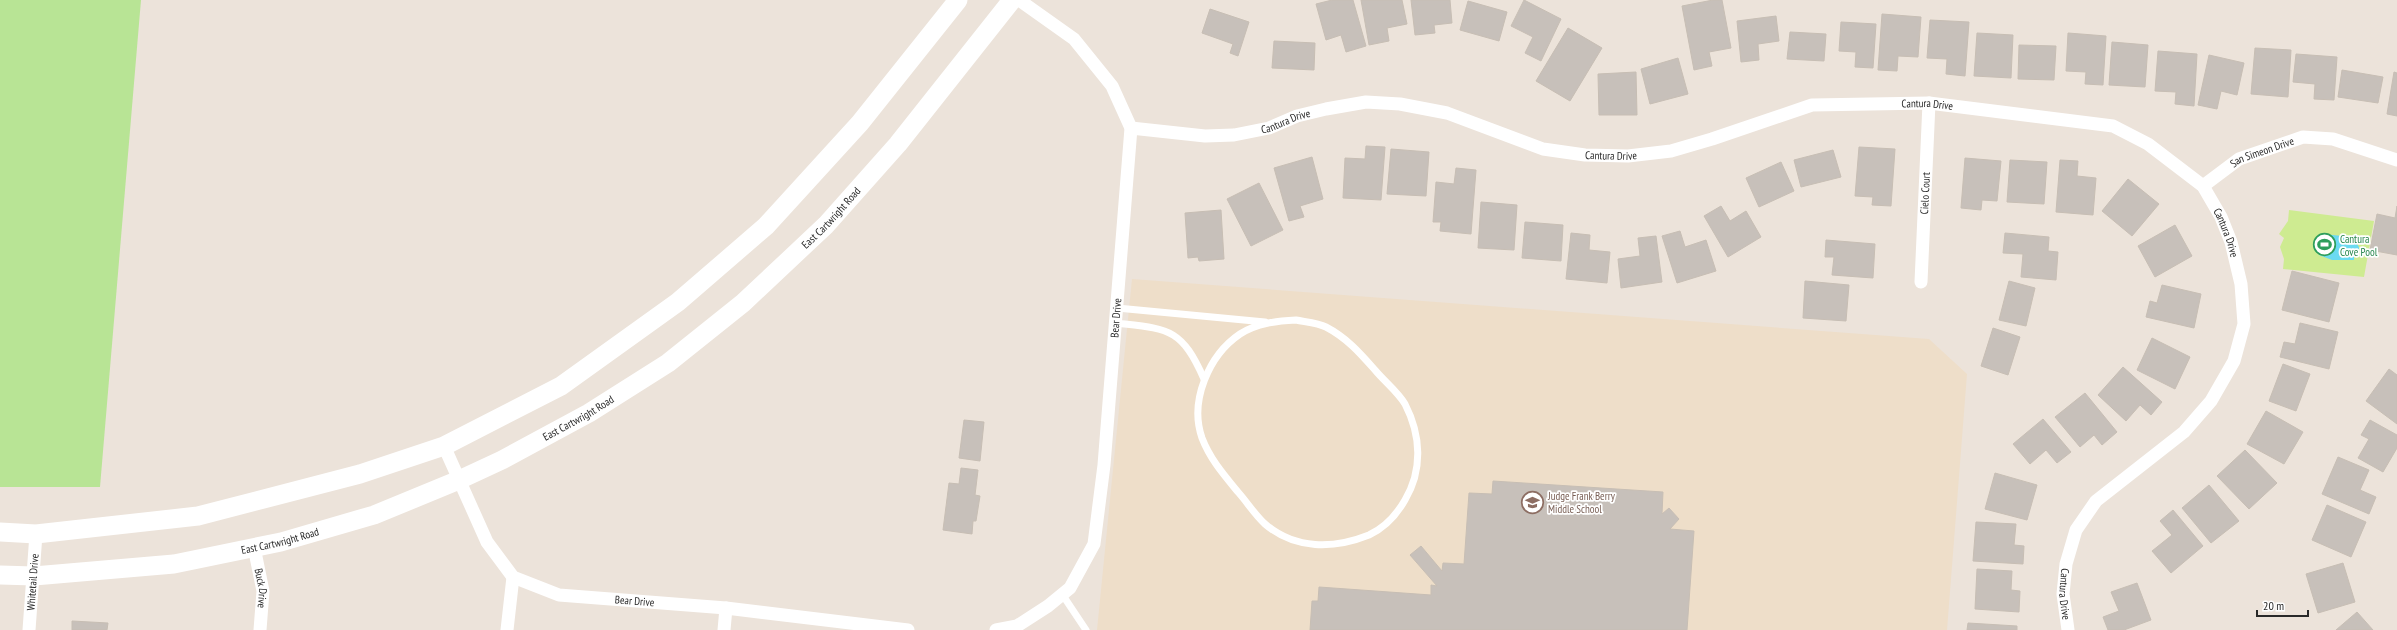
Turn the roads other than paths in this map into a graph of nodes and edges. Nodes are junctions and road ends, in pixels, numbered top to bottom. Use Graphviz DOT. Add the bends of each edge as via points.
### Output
graph roads {
  1 [pos="958,0"];
  2 [pos="1012,0"];
  3 [pos="1019,0"];
  4 [pos="1930,103"];
  5 [pos="1131,128"];
  6 [pos="2397,160"];
  7 [pos="2203,186"];
  8 [pos="1921,282"];
  9 [pos="1117,308"];
  10 [pos="1267,322"];
  11 [pos="1115,323"];
  12 [pos="1204,378"];
  13 [pos="444,446"];
  14 [pos="459,480"];
  15 [pos="0,532"];
  16 [pos="36,534"];
  17 [pos="254,547"];
  18 [pos="0,575"];
  19 [pos="34,576"];
  20 [pos="513,577"];
  21 [pos="1062,594"];
  22 [pos="726,608"];
  23 [pos="29,630"];
  24 [pos="260,630"];
  25 [pos="507,630"];
  26 [pos="724,630"];
  27 [pos="908,630"];
  28 [pos="996,630"];
  29 [pos="1086,630"];
  30 [pos="2068,630"];
  1 -- 13 [label="main road" via="860,123 766,226 678,302 561,386"];
  2 -- 14 [label="main road, East Cartwright Road" via="893,150 826,224 743,303 668,363 589,413"];
  3 -- 5 [label="street, Bear Drive" via="1074,39 1112,86"];
  4 -- 5 [label="street, Cantura Drive" via="1812,105 1678,149 1628,156 1586,155 1543,149 1447,113 1400,104 1366,102 1297,116 1269,128 1234,135 1205,136"];
  4 -- 7 [label="street, Cantura Drive" via="2113,126 2148,144"];
  4 -- 8 [label="street, Cielo Court"];
  5 -- 9 [label="street, Bear Drive"];
  6 -- 7 [label="street, San Simeon Drive" via="2333,139 2303,137 2239,159"];
  7 -- 30 [label="street, Cantura Drive" via="2221,217 2231,242 2241,284 2244,324 2234,361 2211,401 2184,432 2096,501 2076,530 2066,564 2063,594"];
  9 -- 10 [label="lane"];
  9 -- 11 [label="street, Bear Drive"];
  10 -- 12 [label="lane" via="1240,334 1219,353"];
  10 -- 12 [label="lane" via="1296,320 1325,326 1349,341 1404,403 1416,430 1419,459 1412,488 1397,513 1375,532 1348,544 1326,546 1290,539 1265,524 1214,462 1201,436 1198,407"];
  11 -- 12 [label="lane" via="1160,328 1177,337 1187,346"];
  11 -- 21 [label="street, Bear Drive" via="1104,465 1094,544 1070,588"];
  13 -- 14 [label="street"];
  13 -- 16 [label="main road" via="360,474 198,516"];
  14 -- 17 [label="main road, East Cartwright Road" via="374,515"];
  14 -- 20 [label="street" via="487,542"];
  15 -- 16 [label="main road"];
  16 -- 19 [label="street, Whitetail Drive"];
  17 -- 19 [label="main road, East Cartwright Road" via="174,564"];
  17 -- 24 [label="street, Buck Drive" via="263,591"];
  18 -- 19 [label="main road, East Cartwright Road"];
  19 -- 23 [label="street, Whitetail Drive"];
  20 -- 22 [label="street, Bear Drive" via="559,595"];
  20 -- 25 [label="street"];
  21 -- 28 [label="street, Bear Drive" via="1017,626"];
  21 -- 29 [label="lane"];
  22 -- 26 [label="street"];
  22 -- 27 [label="street, Bear Drive"];
}
